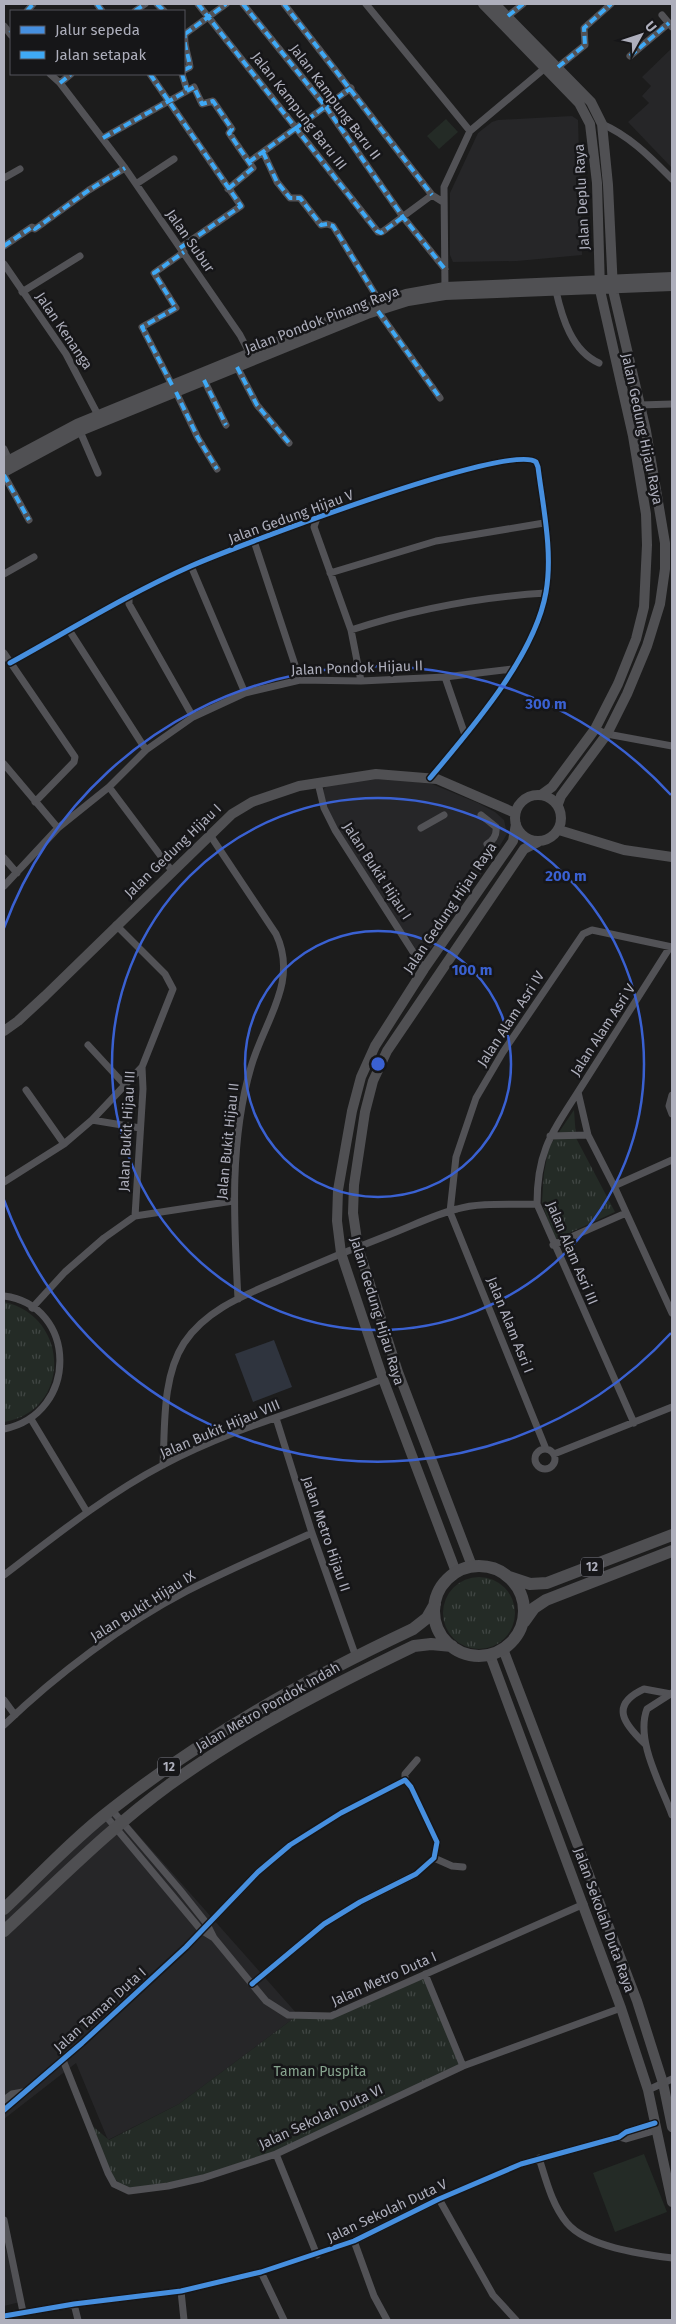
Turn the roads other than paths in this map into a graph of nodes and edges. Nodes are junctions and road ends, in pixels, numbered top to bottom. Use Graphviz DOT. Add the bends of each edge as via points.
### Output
graph roads {
  1 [pos="198,4"];
  2 [pos="226,4"];
  3 [pos="244,4"];
  4 [pos="284,4"];
  5 [pos="366,4"];
  6 [pos="483,4"];
  7 [pos="495,4"];
  8 [pos="523,4"];
  9 [pos="611,4"];
  10 [pos="662,15"];
  11 [pos="208,16"];
  12 [pos="508,16"];
  13 [pos="670,25"];
  14 [pos="517,31"];
  15 [pos="185,33"];
  16 [pos="185,44"];
  17 [pos="630,56"];
  18 [pos="558,67"];
  19 [pos="545,68"];
  20 [pos="185,70"];
  21 [pos="51,75"];
  22 [pos="70,75"];
  23 [pos="151,75"];
  24 [pos="183,75"];
  25 [pos="60,83"];
  26 [pos="191,88"];
  27 [pos="351,88"];
  28 [pos="170,100"];
  29 [pos="326,107"];
  30 [pos="590,124"];
  31 [pos="602,124"];
  32 [pos="296,127"];
  33 [pos="470,131"];
  34 [pos="103,138"];
  35 [pos="263,152"];
  36 [pos="174,159"];
  37 [pos="249,162"];
  38 [pos="125,168"];
  39 [pos="20,169"];
  40 [pos="4,178"];
  41 [pos="672,179"];
  42 [pos="136,184"];
  43 [pos="228,188"];
  44 [pos="432,195"];
  45 [pos="443,202"];
  46 [pos="403,217"];
  47 [pos="4,246"];
  48 [pos="182,250"];
  49 [pos="80,256"];
  50 [pos="4,264"];
  51 [pos="445,269"];
  52 [pos="672,277"];
  53 [pos="613,285"];
  54 [pos="600,286"];
  55 [pos="672,286"];
  56 [pos="445,291"];
  57 [pos="556,291"];
  58 [pos="22,292"];
  59 [pos="382,305"];
  60 [pos="252,357"];
  61 [pos="598,363"];
  62 [pos="237,367"];
  63 [pos="204,380"];
  64 [pos="174,388"];
  65 [pos="440,398"];
  66 [pos="672,404"];
  67 [pos="640,405"];
  68 [pos="99,419"];
  69 [pos="226,424"];
  70 [pos="79,428"];
  71 [pos="646,431"];
  72 [pos="633,436"];
  73 [pos="289,443"];
  74 [pos="4,449"];
  75 [pos="7,467"];
  76 [pos="217,469"];
  77 [pos="98,473"];
  78 [pos="317,518"];
  79 [pos="29,520"];
  80 [pos="544,523"];
  81 [pos="254,540"];
  82 [pos="668,543"];
  83 [pos="34,557"];
  84 [pos="191,566"];
  85 [pos="330,573"];
  86 [pos="4,574"];
  87 [pos="546,593"];
  88 [pos="129,596"];
  89 [pos="68,630"];
  90 [pos="351,630"];
  91 [pos="4,653"];
  92 [pos="10,663"];
  93 [pos="512,669"];
  94 [pos="445,677"];
  95 [pos="300,680"];
  96 [pos="361,681"];
  97 [pos="245,693"];
  98 [pos="193,717"];
  99 [pos="595,729"];
  100 [pos="607,734"];
  101 [pos="466,735"];
  102 [pos="672,746"];
  103 [pos="146,750"];
  104 [pos="4,764"];
  105 [pos="430,778"];
  106 [pos="318,783"];
  107 [pos="109,787"];
  108 [pos="541,795"];
  109 [pos="35,802"];
  110 [pos="558,804"];
  111 [pos="515,813"];
  112 [pos="444,815"];
  113 [pos="481,815"];
  114 [pos="516,824"];
  115 [pos="58,828"];
  116 [pos="421,828"];
  117 [pos="559,830"];
  118 [pos="210,835"];
  119 [pos="538,842"];
  120 [pos="487,844"];
  121 [pos="4,858"];
  122 [pos="672,858"];
  123 [pos="172,871"];
  124 [pos="17,873"];
  125 [pos="4,886"];
  126 [pos="116,925"];
  127 [pos="671,947"];
  128 [pos="424,969"];
  129 [pos="4,1030"];
  130 [pos="88,1045"];
  131 [pos="142,1067"];
  132 [pos="124,1084"];
  133 [pos="26,1090"];
  134 [pos="578,1092"];
  135 [pos="672,1095"];
  136 [pos="672,1114"];
  137 [pos="92,1120"];
  138 [pos="140,1128"];
  139 [pos="588,1135"];
  140 [pos="550,1136"];
  141 [pos="64,1144"];
  142 [pos="672,1160"];
  143 [pos="4,1182"];
  144 [pos="614,1186"];
  145 [pos="233,1201"];
  146 [pos="537,1204"];
  147 [pos="450,1212"];
  148 [pos="626,1213"];
  149 [pos="135,1216"];
  150 [pos="553,1246"];
  151 [pos="358,1247"];
  152 [pos="341,1254"];
  153 [pos="4,1296"];
  154 [pos="238,1299"];
  155 [pos="32,1308"];
  156 [pos="672,1313"];
  157 [pos="383,1379"];
  158 [pos="672,1407"];
  159 [pos="276,1418"];
  160 [pos="31,1419"];
  161 [pos="634,1423"];
  162 [pos="4,1429"];
  163 [pos="546,1449"];
  164 [pos="554,1454"];
  165 [pos="163,1465"];
  166 [pos="87,1512"];
  167 [pos="312,1533"];
  168 [pos="672,1535"];
  169 [pos="463,1546"];
  170 [pos="672,1551"];
  171 [pos="449,1553"];
  172 [pos="472,1566"];
  173 [pos="456,1572"];
  174 [pos="4,1575"];
  175 [pos="509,1577"];
  176 [pos="435,1604"];
  177 [pos="522,1624"];
  178 [pos="452,1646"];
  179 [pos="503,1649"];
  180 [pos="490,1654"];
  181 [pos="356,1656"];
  182 [pos="512,1673"];
  183 [pos="498,1677"];
  184 [pos="671,1694"];
  185 [pos="4,1700"];
  186 [pos="15,1715"];
  187 [pos="4,1726"];
  188 [pos="645,1744"];
  189 [pos="417,1760"];
  190 [pos="404,1780"];
  191 [pos="108,1812"];
  192 [pos="672,1815"];
  193 [pos="119,1825"];
  194 [pos="434,1858"];
  195 [pos="155,1860"];
  196 [pos="147,1866"];
  197 [pos="463,1867"];
  198 [pos="180,1890"];
  199 [pos="172,1896"];
  200 [pos="584,1904"];
  201 [pos="4,1910"];
  202 [pos="207,1924"];
  203 [pos="202,1930"];
  204 [pos="4,1931"];
  205 [pos="214,1938"];
  206 [pos="425,1974"];
  207 [pos="252,1984"];
  208 [pos="621,2008"];
  209 [pos="63,2060"];
  210 [pos="463,2066"];
  211 [pos="668,2081"];
  212 [pos="648,2090"];
  213 [pos="23,2092"];
  214 [pos="4,2100"];
  215 [pos="4,2110"];
  216 [pos="672,2126"];
  217 [pos="656,2127"];
  218 [pos="276,2154"];
  219 [pos="539,2158"];
  220 [pos="672,2195"];
  221 [pos="440,2199"];
  222 [pos="4,2220"];
  223 [pos="354,2241"];
  224 [pos="317,2255"];
  225 [pos="672,2258"];
  226 [pos="261,2272"];
  227 [pos="181,2291"];
  228 [pos="74,2304"];
  229 [pos="22,2312"];
  230 [pos="4,2316"];
  231 [pos="78,2320"];
  232 [pos="184,2320"];
  233 [pos="284,2320"];
  234 [pos="387,2320"];
  235 [pos="516,2320"];
  1 -- 11 [label="street, Jalan Kampung Baru III"];
  2 -- 11 [label="street"];
  3 -- 29 [label="street, Jalan Kampung Baru II"];
  4 -- 27 [label="street"];
  5 -- 33 [label="street"];
  6 -- 14 [label="main road, Jalan Deplu Raya"];
  7 -- 12 [label="main road, Jalan Deplu Raya"];
  8 -- 12 [label="street"];
  9 -- 18 [label="street" via="584,28 584,45"];
  10 -- 13 [label="street"];
  11 -- 15 [label="street"];
  11 -- 32 [label="street, Jalan Kampung Baru III"];
  12 -- 14 [label="main road, Jalan Deplu Raya"];
  13 -- 17 [label="street"];
  14 -- 18 [label="main road, Jalan Deplu Raya"];
  14 -- 19 [label="main road, Jalan Deplu Raya"];
  16 -- 20 [label="street" via="190,68"];
  18 -- 19 [label="street"];
  18 -- 31 [label="main road, Jalan Deplu Raya" via="591,102"];
  19 -- 30 [label="main road, Jalan Deplu Raya" via="579,103"];
  19 -- 33 [label="street"];
  21 -- 25 [label="street, Jalan Subur"];
  22 -- 25 [label="street"];
  23 -- 28 [label="street"];
  24 -- 26 [label="street"];
  25 -- 34 [label="street, Jalan Subur"];
  26 -- 28 [label="street"];
  26 -- 37 [label="street" via="202,104 213,101 232,129 228,133"];
  27 -- 29 [label="street"];
  27 -- 44 [label="street"];
  28 -- 34 [label="street"];
  28 -- 43 [label="street"];
  29 -- 32 [label="street"];
  29 -- 46 [label="street, Jalan Kampung Baru II"];
  30 -- 31 [label="main road"];
  30 -- 54 [label="main road, Jalan Deplu Raya" via="597,183"];
  31 -- 41 [label="street" via="618,131"];
  31 -- 53 [label="main road, Jalan Deplu Raya"];
  32 -- 35 [label="street"];
  32 -- 46 [label="street, Jalan Kampung Baru III" via="380,233"];
  33 -- 45 [label="street" via="444,187"];
  34 -- 38 [label="street, Jalan Subur"];
  35 -- 37 [label="street"];
  35 -- 59 [label="street" via="277,182 290,198 300,198 321,225 333,226"];
  36 -- 42 [label="street"];
  37 -- 43 [label="street" via="252,170"];
  38 -- 42 [label="street, Jalan Subur"];
  38 -- 47 [label="street" via="35,229 32,227"];
  39 -- 40 [label="street"];
  42 -- 48 [label="street, Jalan Subur"];
  43 -- 48 [label="street" via="241,206"];
  44 -- 45 [label="street"];
  44 -- 46 [label="street"];
  45 -- 51 [label="street"];
  46 -- 51 [label="street, Jalan Kampung Baru II"];
  48 -- 60 [label="street, Jalan Subur"];
  48 -- 64 [label="street" via="154,273 176,308 142,327"];
  49 -- 58 [label="street"];
  50 -- 58 [label="street, Jalan Kenanga"];
  51 -- 56 [label="street"];
  52 -- 53 [label="main road, Jalan Pondok Pinang Raya"];
  53 -- 54 [label="main road, Jalan Pondok Pinang Raya"];
  53 -- 55 [label="main road, Jalan Pondok Pinang Raya"];
  53 -- 67 [label="main road, Jalan Gedung Hijau Raya"];
  54 -- 56 [label="main road, Jalan Pondok Pinang Raya"];
  54 -- 57 [label="main road, Jalan Pondok Pinang Raya"];
  54 -- 72 [label="main road, Jalan Gedung Hijau Raya"];
  56 -- 57 [label="main road, Jalan Pondok Pinang Raya"];
  56 -- 59 [label="main road, Jalan Pondok Pinang Raya"];
  57 -- 61 [label="street" via="574,340 587,356"];
  58 -- 68 [label="street, Jalan Kenanga" via="70,361"];
  59 -- 60 [label="main road, Jalan Pondok Pinang Raya"];
  59 -- 65 [label="street"];
  60 -- 62 [label="main road, Jalan Pondok Pinang Raya"];
  60 -- 64 [label="main road, Jalan Pondok Pinang Raya"];
  62 -- 63 [label="main road, Jalan Pondok Pinang Raya"];
  62 -- 73 [label="street" via="257,405"];
  63 -- 64 [label="main road, Jalan Pondok Pinang Raya"];
  63 -- 69 [label="street"];
  64 -- 68 [label="main road, Jalan Pondok Pinang Raya"];
  64 -- 76 [label="street"];
  66 -- 67 [label="street"];
  67 -- 71 [label="main road, Jalan Gedung Hijau Raya"];
  68 -- 70 [label="main road, Jalan Pondok Pinang Raya"];
  70 -- 75 [label="main road, Jalan Pondok Pinang Raya"];
  70 -- 77 [label="street"];
  71 -- 72 [label="main road" via="639,431"];
  71 -- 82 [label="main road, Jalan Gedung Hijau Raya"];
  72 -- 99 [label="main road, Jalan Gedung Hijau Raya" via="646,514 644,608 618,684"];
  74 -- 75 [label="street"];
  75 -- 79 [label="street"];
  78 -- 80 [label="street, Jalan Gedung Hijau V" via="439,476 525,457 533,459 538,467"];
  78 -- 81 [label="street, Jalan Gedung Hijau V"];
  78 -- 85 [label="street" via="314,527"];
  80 -- 85 [label="street" via="436,541"];
  80 -- 87 [label="street"];
  81 -- 84 [label="street, Jalan Gedung Hijau V"];
  81 -- 95 [label="street"];
  82 -- 100 [label="main road, Jalan Gedung Hijau Raya" via="660,604 647,646"];
  83 -- 86 [label="street"];
  84 -- 88 [label="street, Jalan Gedung Hijau V"];
  84 -- 97 [label="street"];
  85 -- 90 [label="street"];
  87 -- 90 [label="street" via="489,597 442,605"];
  87 -- 93 [label="street" via="535,625"];
  88 -- 89 [label="street, Jalan Gedung Hijau V"];
  88 -- 98 [label="street" via="129,604"];
  89 -- 92 [label="street, Jalan Gedung Hijau V"];
  89 -- 103 [label="street"];
  90 -- 96 [label="street"];
  91 -- 92 [label="street"];
  92 -- 109 [label="street" via="74,754 74,762"];
  93 -- 94 [label="street, Jalan Pondok Hijau II"];
  93 -- 101 [label="street"];
  94 -- 96 [label="street, Jalan Pondok Hijau II"];
  94 -- 101 [label="street"];
  95 -- 96 [label="street, Jalan Pondok Hijau II"];
  95 -- 97 [label="street, Jalan Pondok Hijau II"];
  97 -- 98 [label="street, Jalan Pondok Hijau II"];
  98 -- 103 [label="street, Jalan Pondok Hijau II"];
  99 -- 100 [label="street"];
  99 -- 108 [label="main road, Jalan Gedung Hijau Raya" via="552,787"];
  100 -- 102 [label="street"];
  100 -- 110 [label="main road, Jalan Gedung Hijau Raya" via="560,796"];
  101 -- 105 [label="street"];
  103 -- 107 [label="street, Jalan Pondok Hijau II"];
  104 -- 109 [label="street"];
  105 -- 106 [label="main road, Jalan Gedung Hijau I" via="376,774"];
  105 -- 111 [label="main road, Jalan Gedung Hijau I"];
  106 -- 118 [label="main road, Jalan Gedung Hijau I" via="298,786 252,802 232,814"];
  106 -- 128 [label="street, Jalan Bukit Hijau I" via="324,808 335,830"];
  107 -- 115 [label="street, Jalan Pondok Hijau II"];
  107 -- 123 [label="street"];
  108 -- 110 [label="main road"];
  108 -- 111 [label="main road" via="522,801"];
  109 -- 115 [label="street"];
  110 -- 117 [label="main road" via="562,817"];
  111 -- 114 [label="main road"];
  112 -- 116 [label="street"];
  113 -- 120 [label="street" via="496,827 492,841"];
  114 -- 119 [label="main road" via="524,837"];
  114 -- 128 [label="main road, Jalan Gedung Hijau Raya" via="513,841"];
  115 -- 124 [label="street, Jalan Pondok Hijau II"];
  117 -- 119 [label="main road" via="550,839"];
  117 -- 122 [label="main road" via="624,850"];
  118 -- 123 [label="main road, Jalan Gedung Hijau I"];
  118 -- 145 [label="street, Jalan Bukit Hijau II" via="276,934 285,960 284,981 245,1088"];
  119 -- 151 [label="main road, Jalan Gedung Hijau Raya" via="524,849 387,1051 373,1081 354,1185 353,1213"];
  121 -- 124 [label="street"];
  123 -- 126 [label="main road, Jalan Gedung Hijau I"];
  124 -- 125 [label="street, Jalan Pondok Hijau II"];
  126 -- 129 [label="main road, Jalan Gedung Hijau I" via="25,1014"];
  126 -- 131 [label="street, Jalan Bukit Hijau III" via="165,974 173,989"];
  127 -- 134 [label="street, Jalan Alam Asri V"];
  127 -- 147 [label="street, Jalan Alam Asri IV" via="592,930 583,934 503,1052 476,1098 456,1157"];
  128 -- 152 [label="main road, Jalan Gedung Hijau Raya" via="375,1046 361,1077 344,1147 338,1190 336,1221"];
  130 -- 132 [label="street"];
  131 -- 132 [label="street"];
  131 -- 138 [label="street, Jalan Bukit Hijau III"];
  132 -- 137 [label="street"];
  133 -- 141 [label="street"];
  134 -- 139 [label="street, Jalan Alam Asri V"];
  134 -- 140 [label="street, Jalan Alam Asri III"];
  135 -- 136 [label="street" via="669,1106"];
  137 -- 138 [label="street"];
  137 -- 141 [label="street"];
  138 -- 149 [label="street, Jalan Bukit Hijau III"];
  139 -- 140 [label="street"];
  139 -- 144 [label="street, Jalan Alam Asri V"];
  140 -- 146 [label="street, Jalan Alam Asri III" via="540,1166"];
  141 -- 143 [label="street"];
  142 -- 144 [label="street"];
  144 -- 148 [label="street, Jalan Alam Asri V"];
  145 -- 149 [label="street"];
  145 -- 154 [label="street, Jalan Bukit Hijau II"];
  146 -- 147 [label="street" via="467,1207"];
  146 -- 150 [label="street, Jalan Alam Asri III"];
  147 -- 151 [label="street"];
  147 -- 163 [label="street, Jalan Alam Asri I"];
  148 -- 150 [label="street"];
  148 -- 156 [label="street, Jalan Alam Asri V"];
  149 -- 155 [label="street" via="65,1272"];
  150 -- 161 [label="street, Jalan Alam Asri III"];
  151 -- 152 [label="street"];
  151 -- 169 [label="main road, Jalan Gedung Hijau Raya" via="398,1372"];
  152 -- 154 [label="street"];
  152 -- 157 [label="main road, Jalan Gedung Hijau Raya"];
  153 -- 155 [label="street"];
  154 -- 165 [label="street" via="198,1326 182,1346 170,1379"];
  155 -- 160 [label="street" via="53,1332 60,1364 52,1395"];
  157 -- 159 [label="street, Jalan Bukit Hijau VIII"];
  157 -- 171 [label="main road, Jalan Gedung Hijau Raya"];
  158 -- 161 [label="street"];
  159 -- 165 [label="street, Jalan Bukit Hijau VIII"];
  159 -- 167 [label="street, Jalan Metro Hijau II"];
  160 -- 162 [label="street"];
  160 -- 166 [label="street"];
  161 -- 164 [label="street"];
  163 -- 164 [label="street"];
  163 -- 164 [label="street" via="536,1454 536,1463 542,1468 553,1466"];
  165 -- 166 [label="street, Jalan Bukit Hijau VIII"];
  166 -- 174 [label="street, Jalan Bukit Hijau VIII"];
  167 -- 181 [label="street, Jalan Metro Hijau II"];
  167 -- 186 [label="street, Jalan Bukit Hijau IX" via="186,1592 121,1630"];
  168 -- 175 [label="highway, 12" via="548,1583 530,1584"];
  169 -- 171 [label="main road" via="459,1552"];
  169 -- 172 [label="main road, Jalan Gedung Hijau Raya"];
  170 -- 177 [label="highway, 12" via="546,1600 534,1608"];
  171 -- 173 [label="main road, Jalan Gedung Hijau Raya"];
  172 -- 173 [label="highway, 12"];
  172 -- 175 [label="highway, 12" via="496,1569"];
  173 -- 176 [label="highway, 12" via="442,1586"];
  175 -- 177 [label="highway" via="523,1599"];
  176 -- 178 [label="highway" via="439,1630"];
  176 -- 181 [label="highway, Jalan Metro Pondok Indah / 12" via="427,1618 413,1629"];
  177 -- 179 [label="highway, 12" via="515,1638"];
  178 -- 180 [label="highway, 12" via="474,1655"];
  178 -- 193 [label="highway, Jalan Metro Pondok Indah / 12" via="414,1646 304,1701 204,1760"];
  179 -- 180 [label="highway, 12"];
  179 -- 182 [label="main road, Jalan Sekolah Duta Raya"];
  180 -- 183 [label="main road, Jalan Sekolah Duta Raya"];
  181 -- 191 [label="highway, Jalan Metro Pondok Indah / 12" via="274,1699 224,1730"];
  182 -- 183 [label="main road" via="505,1672"];
  182 -- 211 [label="main road, Jalan Sekolah Duta Raya"];
  183 -- 200 [label="main road, Jalan Sekolah Duta Raya"];
  184 -- 188 [label="street" via="647,1709 644,1717"];
  184 -- 188 [label="street" via="644,1689 628,1698 622,1718"];
  185 -- 186 [label="street"];
  186 -- 187 [label="street, Jalan Bukit Hijau IX"];
  188 -- 192 [label="street"];
  189 -- 190 [label="street"];
  190 -- 194 [label="street" via="411,1787 437,1842"];
  190 -- 202 [label="street, Jalan Taman Duta I" via="341,1813 290,1845 258,1872"];
  191 -- 193 [label="street, Jalan Metro Duta I"];
  191 -- 201 [label="highway, Jalan Metro Pondok Indah / 12"];
  193 -- 195 [label="street, Jalan Metro Duta I"];
  193 -- 196 [label="street, Jalan Metro Duta I"];
  193 -- 204 [label="highway, Jalan Metro Pondok Indah / 12"];
  194 -- 197 [label="street"];
  194 -- 207 [label="street" via="416,1874 324,1924"];
  195 -- 196 [label="street"];
  195 -- 198 [label="street, Jalan Metro Duta I"];
  196 -- 199 [label="street, Jalan Metro Duta I"];
  198 -- 199 [label="street"];
  198 -- 202 [label="street, Jalan Metro Duta I"];
  199 -- 203 [label="street, Jalan Metro Duta I"];
  200 -- 206 [label="street, Jalan Metro Duta I"];
  200 -- 208 [label="main road, Jalan Sekolah Duta Raya"];
  202 -- 203 [label="street, Jalan Taman Duta I"];
  202 -- 205 [label="street, Jalan Metro Duta I"];
  203 -- 205 [label="street, Jalan Metro Duta I"];
  203 -- 209 [label="street, Jalan Taman Duta I"];
  205 -- 207 [label="street, Jalan Metro Duta I"];
  206 -- 207 [label="street, Jalan Metro Duta I" via="327,2017 288,2014 274,2008"];
  206 -- 210 [label="street"];
  208 -- 210 [label="street, Jalan Sekolah Duta VI"];
  208 -- 212 [label="main road, Jalan Sekolah Duta Raya"];
  209 -- 213 [label="street, Jalan Taman Duta I"];
  209 -- 218 [label="street, Jalan Sekolah Duta VI" via="108,2173 119,2188 129,2191 168,2186"];
  210 -- 218 [label="street, Jalan Sekolah Duta VI"];
  211 -- 212 [label="street"];
  211 -- 216 [label="main road, Jalan Sekolah Duta Raya"];
  212 -- 217 [label="main road, Jalan Sekolah Duta Raya"];
  213 -- 214 [label="street, Jalan Taman Duta I"];
  213 -- 215 [label="street, Jalan Taman Duta I"];
  217 -- 219 [label="street, Jalan Sekolah Duta V" via="626,2138 619,2137"];
  217 -- 220 [label="main road, Jalan Sekolah Duta Raya"];
  218 -- 224 [label="street"];
  219 -- 221 [label="street, Jalan Sekolah Duta V"];
  219 -- 225 [label="street" via="558,2210 578,2233 630,2251"];
  221 -- 223 [label="street, Jalan Sekolah Duta V"];
  221 -- 235 [label="street" via="493,2295"];
  222 -- 229 [label="street"];
  223 -- 224 [label="street, Jalan Sekolah Duta V"];
  223 -- 234 [label="street" via="374,2296"];
  224 -- 226 [label="street, Jalan Sekolah Duta V"];
  226 -- 227 [label="street, Jalan Sekolah Duta V"];
  226 -- 233 [label="street"];
  227 -- 228 [label="street, Jalan Sekolah Duta V"];
  227 -- 232 [label="street"];
  228 -- 229 [label="street, Jalan Sekolah Duta V"];
  228 -- 231 [label="street"];
  229 -- 230 [label="street, Jalan Sekolah Duta V"];
}
